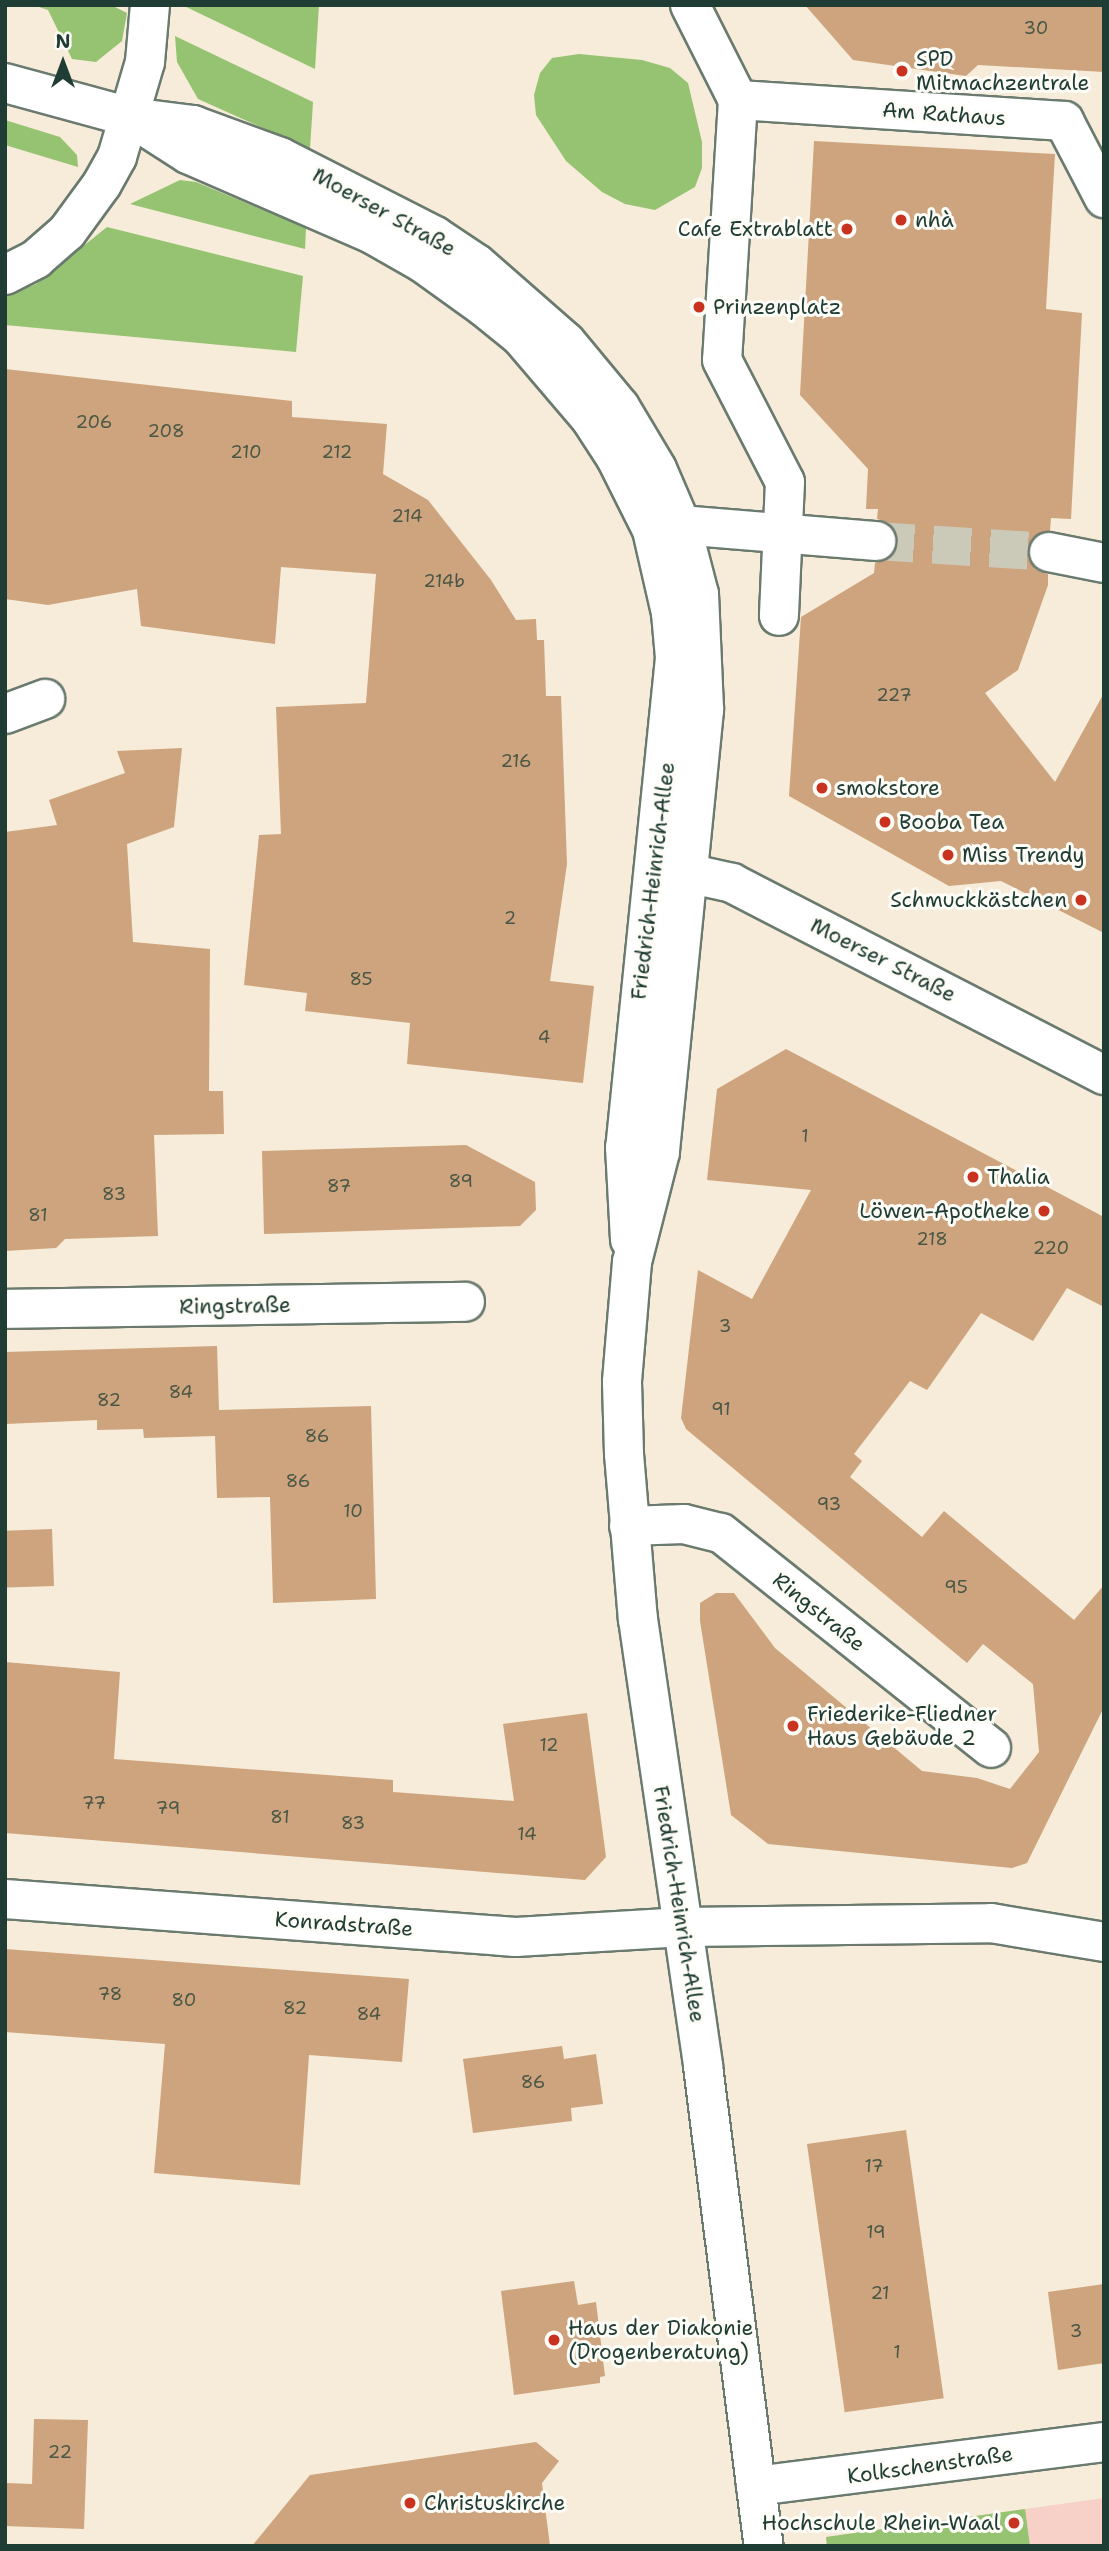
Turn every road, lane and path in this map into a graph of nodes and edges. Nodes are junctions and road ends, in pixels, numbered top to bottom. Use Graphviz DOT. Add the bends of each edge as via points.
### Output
graph roads {
  1 [pos="149,5"];
  2 [pos="690,5"];
  3 [pos="5,83"];
  4 [pos="737,100"];
  5 [pos="130,117"];
  6 [pos="1104,198"];
  7 [pos="5,275"];
  8 [pos="640,506"];
  9 [pos="681,525"];
  10 [pos="783,536"];
  11 [pos="876,541"];
  12 [pos="1049,552"];
  13 [pos="1104,563"];
  14 [pos="779,616"];
  15 [pos="46,699"];
  16 [pos="5,714"];
  17 [pos="672,869"];
  18 [pos="1104,1075"];
  19 [pos="465,1302"];
  20 [pos="5,1309"];
  21 [pos="629,1526"];
  22 [pos="991,1748"];
  23 [pos="5,1899"];
  24 [pos="684,1927"];
  25 [pos="1104,1942"];
  26 [pos="1104,2442"];
  27 [pos="756,2486"];
  28 [pos="764,2546"];
  1 -- 5 [label="street" via="145,61"];
  2 -- 4 [label="street"];
  3 -- 5 [label="street, Moerser Straße"];
  4 -- 6 [label="street, Am Rathaus" via="1064,121"];
  4 -- 10 [label="street" via="722,360 785,482"];
  5 -- 7 [label="street" via="102,184 67,232 36,259"];
  5 -- 8 [label="street, Moerser Straße" via="188,154 372,234 461,289 520,336 555,374 616,458"];
  5 -- 9 [label="street, Moerser Straße" via="193,125 280,157 363,196 477,264 566,342 620,407 657,469"];
  8 -- 17 [label="street, Friedrich-Heinrich-Allee" via="662,559 675,658"];
  9 -- 10 [label="street"];
  9 -- 17 [label="street, Friedrich-Heinrich-Allee" via="699,594 705,655"];
  10 -- 11 [label="street"];
  10 -- 14 [label="street"];
  12 -- 13 [label="street"];
  15 -- 16 [label="street"];
  17 -- 18 [label="street, Moerser Straße" via="732,883"];
  17 -- 21 [label="street, Friedrich-Heinrich-Allee" via="660,1152 632,1262 622,1382"];
  19 -- 20 [label="street, Ringstraße"];
  21 -- 22 [label="street, Ringstraße" via="684,1524 721,1533"];
  21 -- 24 [label="street, Friedrich-Heinrich-Allee" via="665,1820"];
  23 -- 24 [label="street, Konradstraße" via="516,1937"];
  24 -- 25 [label="street" via="991,1923"];
  24 -- 27 [label="street, Friedrich-Heinrich-Allee"];
  26 -- 27 [label="street, Kolkschenstraße"];
  27 -- 28 [label="street, Friedrich-Heinrich-Allee"];
}
